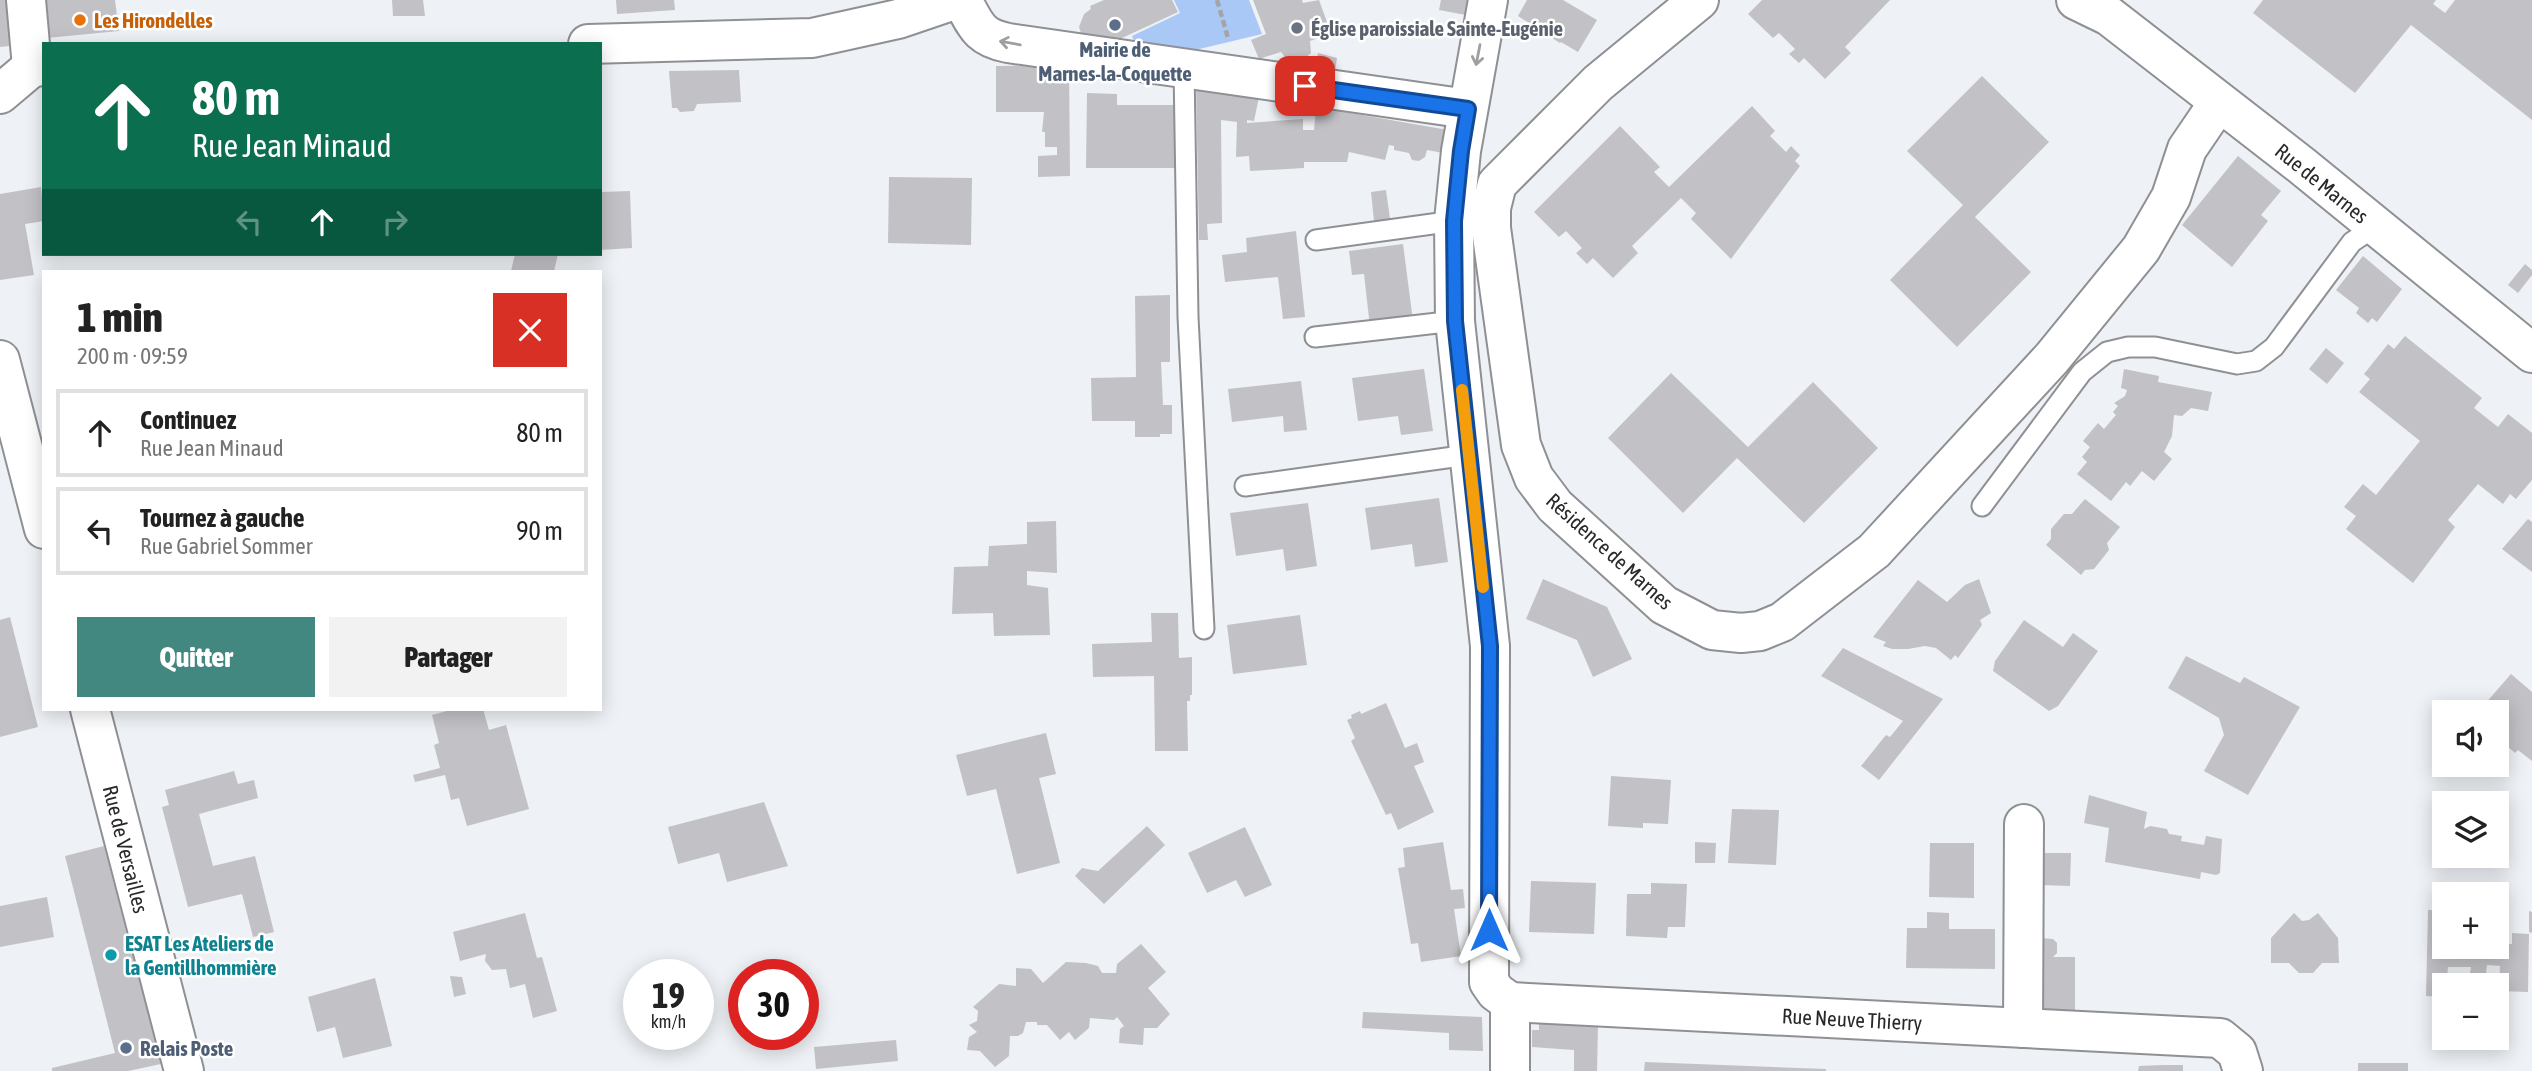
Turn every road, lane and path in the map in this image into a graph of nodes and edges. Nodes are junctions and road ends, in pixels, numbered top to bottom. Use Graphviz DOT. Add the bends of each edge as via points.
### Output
graph roads {
  1 [pos="26,0"];
  2 [pos="954,0"];
  3 [pos="962,0"];
  4 [pos="1489,0"];
  5 [pos="1699,0"];
  6 [pos="2094,5"];
  7 [pos="602,44"];
  8 [pos="38,66"];
  9 [pos="1184,68"];
  10 [pos="0,94"];
  11 [pos="2219,102"];
  12 [pos="1468,109"];
  13 [pos="1454,221"];
  14 [pos="2376,226"];
  15 [pos="1316,240"];
  16 [pos="1455,321"];
  17 [pos="1315,337"];
  18 [pos="2532,353"];
  19 [pos="0,360"];
  20 [pos="1468,455"];
  21 [pos="1245,486"];
  22 [pos="1982,506"];
  23 [pos="42,521"];
  24 [pos="1205,629"];
  25 [pos="91,711"];
  26 [pos="2024,824"];
  27 [pos="1510,1002"];
  28 [pos="2023,1028"];
  29 [pos="184,1071"];
  30 [pos="1510,1071"];
  31 [pos="2243,1071"];
  1 -- 8 [label="street"];
  2 -- 7 [label="street" via="898,19 812,38"];
  9 -- 3 [label="street, one-way" via="991,39 978,29"];
  4 -- 12 [label="street, one-way"];
  5 -- 11 [label="street, Résidence de Marnes" via="1598,83 1497,184 1491,208 1521,445 1534,478 1555,506 1664,606 1712,630 1760,631 1782,622 1874,551 2052,358 2141,249 2171,197 2188,149"];
  6 -- 11 [label="street, Rue de Marnes"];
  8 -- 10 [label="street"];
  9 -- 12 [label="street"];
  9 -- 24 [label="lane" via="1188,317"];
  11 -- 14 [label="street, Rue de Marnes"];
  12 -- 13 [label="street"];
  13 -- 15 [label="lane"];
  13 -- 16 [label="street"];
  14 -- 18 [label="street, Rue de Marnes"];
  14 -- 22 [label="lane" via="2352,242 2274,347 2256,361 2237,365 2155,347 2107,352 2082,372"];
  16 -- 17 [label="lane"];
  16 -- 20 [label="street"];
  19 -- 23 [label="street"];
  20 -- 21 [label="lane"];
  20 -- 27 [label="street" via="1490,646 1489,982"];
  25 -- 29 [label="street, Rue de Versailles"];
  26 -- 28 [label="street"];
  27 -- 28 [label="street, Rue Neuve Thierry"];
  27 -- 30 [label="street"];
  28 -- 31 [label="street, Rue Neuve Thierry" via="2220,1038 2237,1052"];
}
